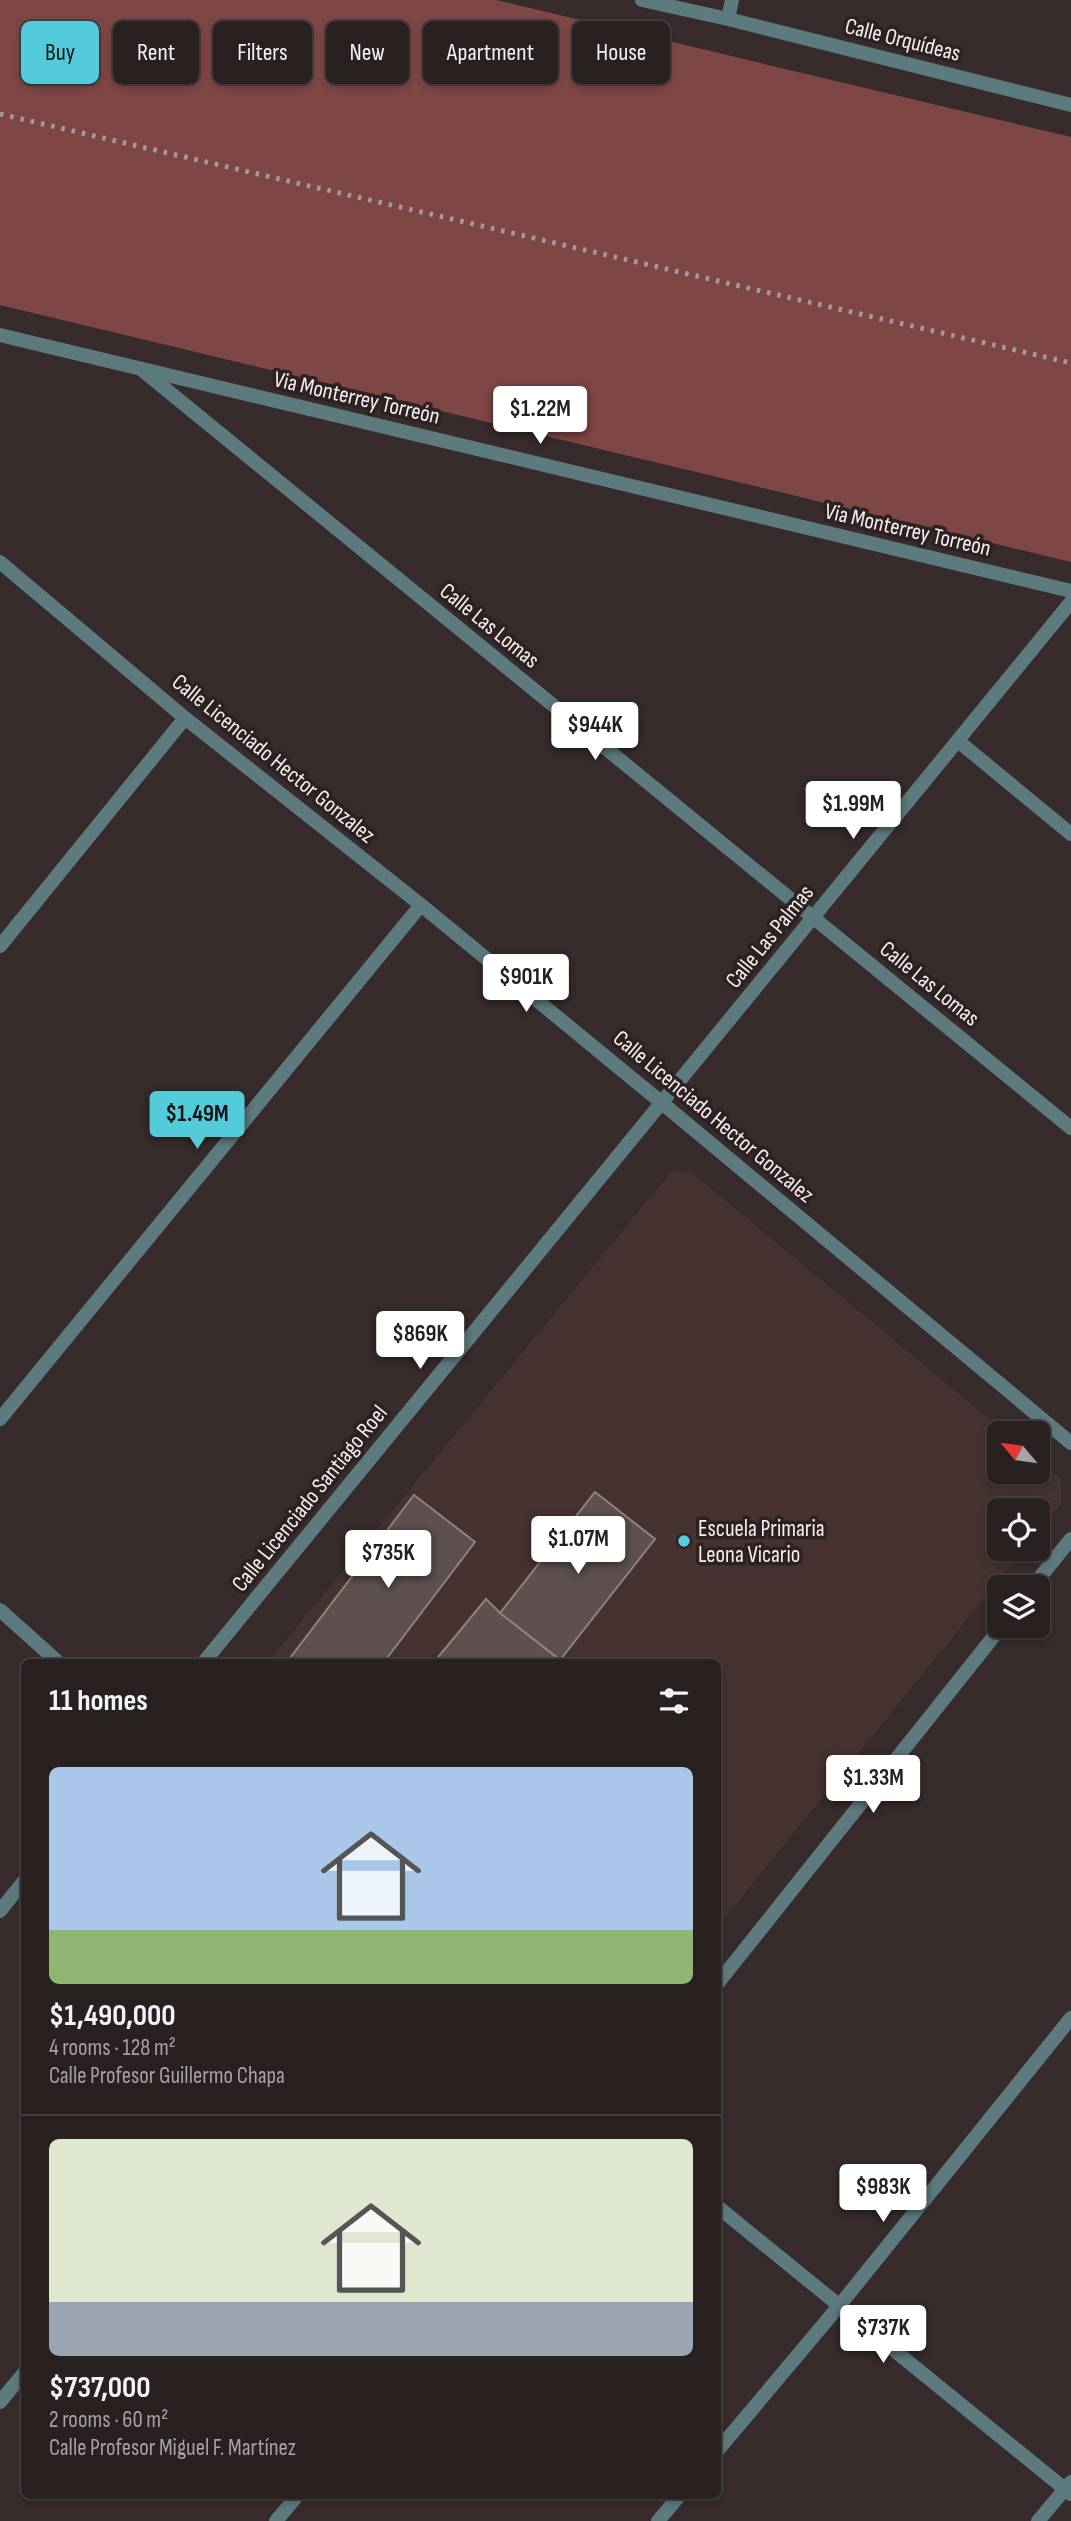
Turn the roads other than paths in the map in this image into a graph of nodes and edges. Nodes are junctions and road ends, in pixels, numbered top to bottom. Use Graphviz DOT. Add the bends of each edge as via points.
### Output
graph roads {
  1 [pos="642,0"];
  2 [pos="732,0"];
  3 [pos="728,19"];
  4 [pos="1071,105"];
  5 [pos="0,335"];
  6 [pos="141,369"];
  7 [pos="0,562"];
  8 [pos="1071,591"];
  9 [pos="1071,602"];
  10 [pos="185,718"];
  11 [pos="957,741"];
  12 [pos="1071,834"];
  13 [pos="421,905"];
  14 [pos="814,917"];
  15 [pos="0,946"];
  16 [pos="662,1103"];
  17 [pos="1071,1128"];
  18 [pos="0,1419"];
  19 [pos="1071,1443"];
  20 [pos="1071,1539"];
  21 [pos="1042,1575"];
  22 [pos="0,1610"];
  23 [pos="992,1638"];
  24 [pos="55,1659"];
  25 [pos="206,1659"];
  26 [pos="21,1885"];
  27 [pos="0,1911"];
  28 [pos="721,1979"];
  29 [pos="1071,2018"];
  30 [pos="721,2209"];
  31 [pos="839,2306"];
  32 [pos="21,2376"];
  33 [pos="0,2402"];
  34 [pos="721,2446"];
  35 [pos="1069,2488"];
  36 [pos="294,2499"];
  37 [pos="676,2499"];
  38 [pos="276,2521"];
  39 [pos="658,2521"];
  40 [pos="1038,2521"];
  1 -- 3 [label="street, Calle Orquídeas"];
  2 -- 3 [label="street"];
  3 -- 4 [label="street, Calle Orquídeas"];
  5 -- 6 [label="street, Via Monterrey Torreón"];
  6 -- 8 [label="street, Via Monterrey Torreón"];
  6 -- 14 [label="street, Calle Las Lomas"];
  7 -- 10 [label="street, Calle Licenciado Hector Gonzalez"];
  9 -- 11 [label="street, Calle Las Palmas"];
  10 -- 13 [label="street, Calle Licenciado Hector Gonzalez"];
  10 -- 15 [label="street"];
  11 -- 12 [label="street"];
  11 -- 14 [label="street, Calle Las Palmas"];
  13 -- 16 [label="street, Calle Licenciado Hector Gonzalez"];
  13 -- 18 [label="street"];
  14 -- 16 [label="street, Calle Las Palmas"];
  14 -- 17 [label="street, Calle Las Lomas"];
  16 -- 19 [label="street, Calle Licenciado Hector Gonzalez"];
  16 -- 25 [label="street, Calle Licenciado Santiago Roel"];
  20 -- 21 [label="street"];
  22 -- 24 [label="street"];
  23 -- 28 [label="street"];
  26 -- 27 [label="street"];
  29 -- 31 [label="street"];
  30 -- 31 [label="street"];
  31 -- 34 [label="street"];
  31 -- 35 [label="street"];
  32 -- 33 [label="street"];
  35 -- 40 [label="street"];
  36 -- 38 [label="street"];
  37 -- 39 [label="street"];
}
